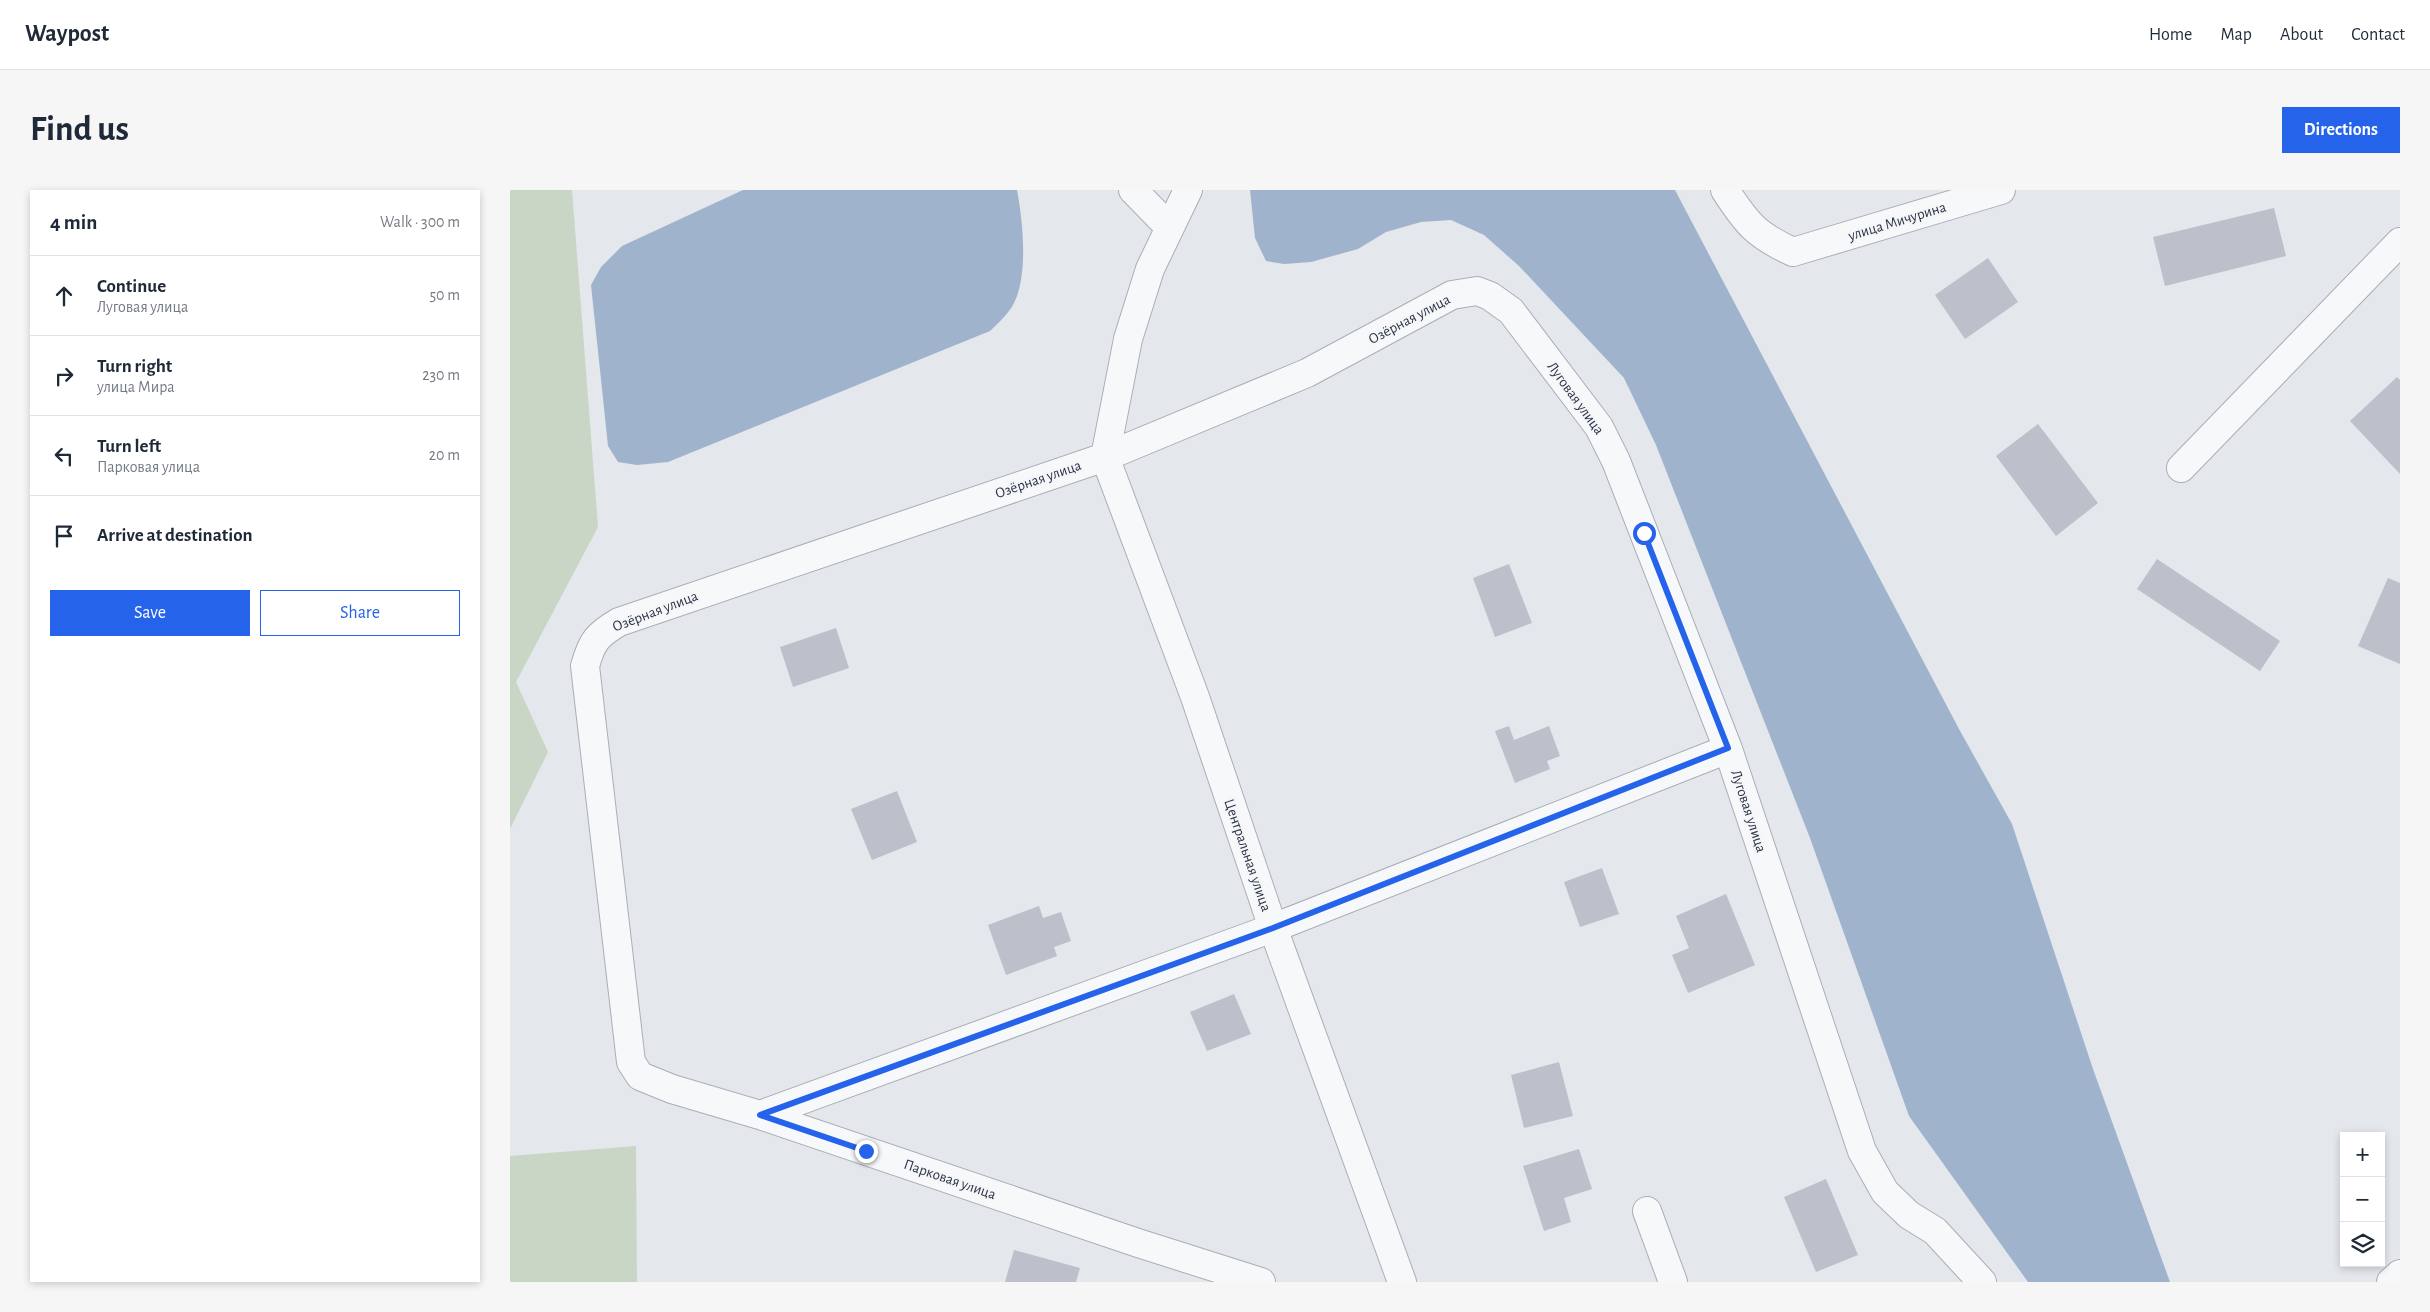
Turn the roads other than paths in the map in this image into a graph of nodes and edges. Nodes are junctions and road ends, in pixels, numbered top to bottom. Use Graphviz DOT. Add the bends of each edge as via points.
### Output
graph roads {
  1 [pos="1133,190"];
  2 [pos="1188,190"];
  3 [pos="1725,190"];
  4 [pos="2001,190"];
  5 [pos="1168,227"];
  6 [pos="2400,242"];
  7 [pos="1477,291"];
  8 [pos="1105,457"];
  9 [pos="2181,468"];
  10 [pos="1728,748"];
  11 [pos="1273,928"];
  12 [pos="640,1076"];
  13 [pos="760,1115"];
  14 [pos="1647,1211"];
  15 [pos="2400,1274"];
  16 [pos="1261,1282"];
  17 [pos="1402,1282"];
  18 [pos="1672,1282"];
  19 [pos="1982,1282"];
  20 [pos="2391,1282"];
  1 -- 5 [label="street"];
  2 -- 5 [label="street"];
  3 -- 4 [label="street, улица Мичурина" via="1742,217 1766,240 1793,252"];
  5 -- 8 [label="street" via="1150,269 1128,338"];
  6 -- 9 [label="street"];
  7 -- 8 [label="street, Озёрная улица" via="1452,295 1307,373"];
  7 -- 10 [label="street, Луговая улица" via="1511,311 1599,427 1616,461"];
  8 -- 11 [label="street, Центральная улица" via="1195,697"];
  8 -- 12 [label="street, Озёрная улица" via="619,622 602,632 590,645 585,666 631,1062"];
  10 -- 11 [label="street"];
  10 -- 19 [label="street, Луговая улица" via="1862,1151 1885,1192 1909,1215 1936,1231"];
  11 -- 13 [label="street"];
  11 -- 17 [label="street, Центральная улица"];
  12 -- 13 [label="street, Парковая улица"];
  13 -- 16 [label="street, Парковая улица" via="1138,1244"];
  14 -- 18 [label="street"];
  15 -- 20 [label="street"];
}
